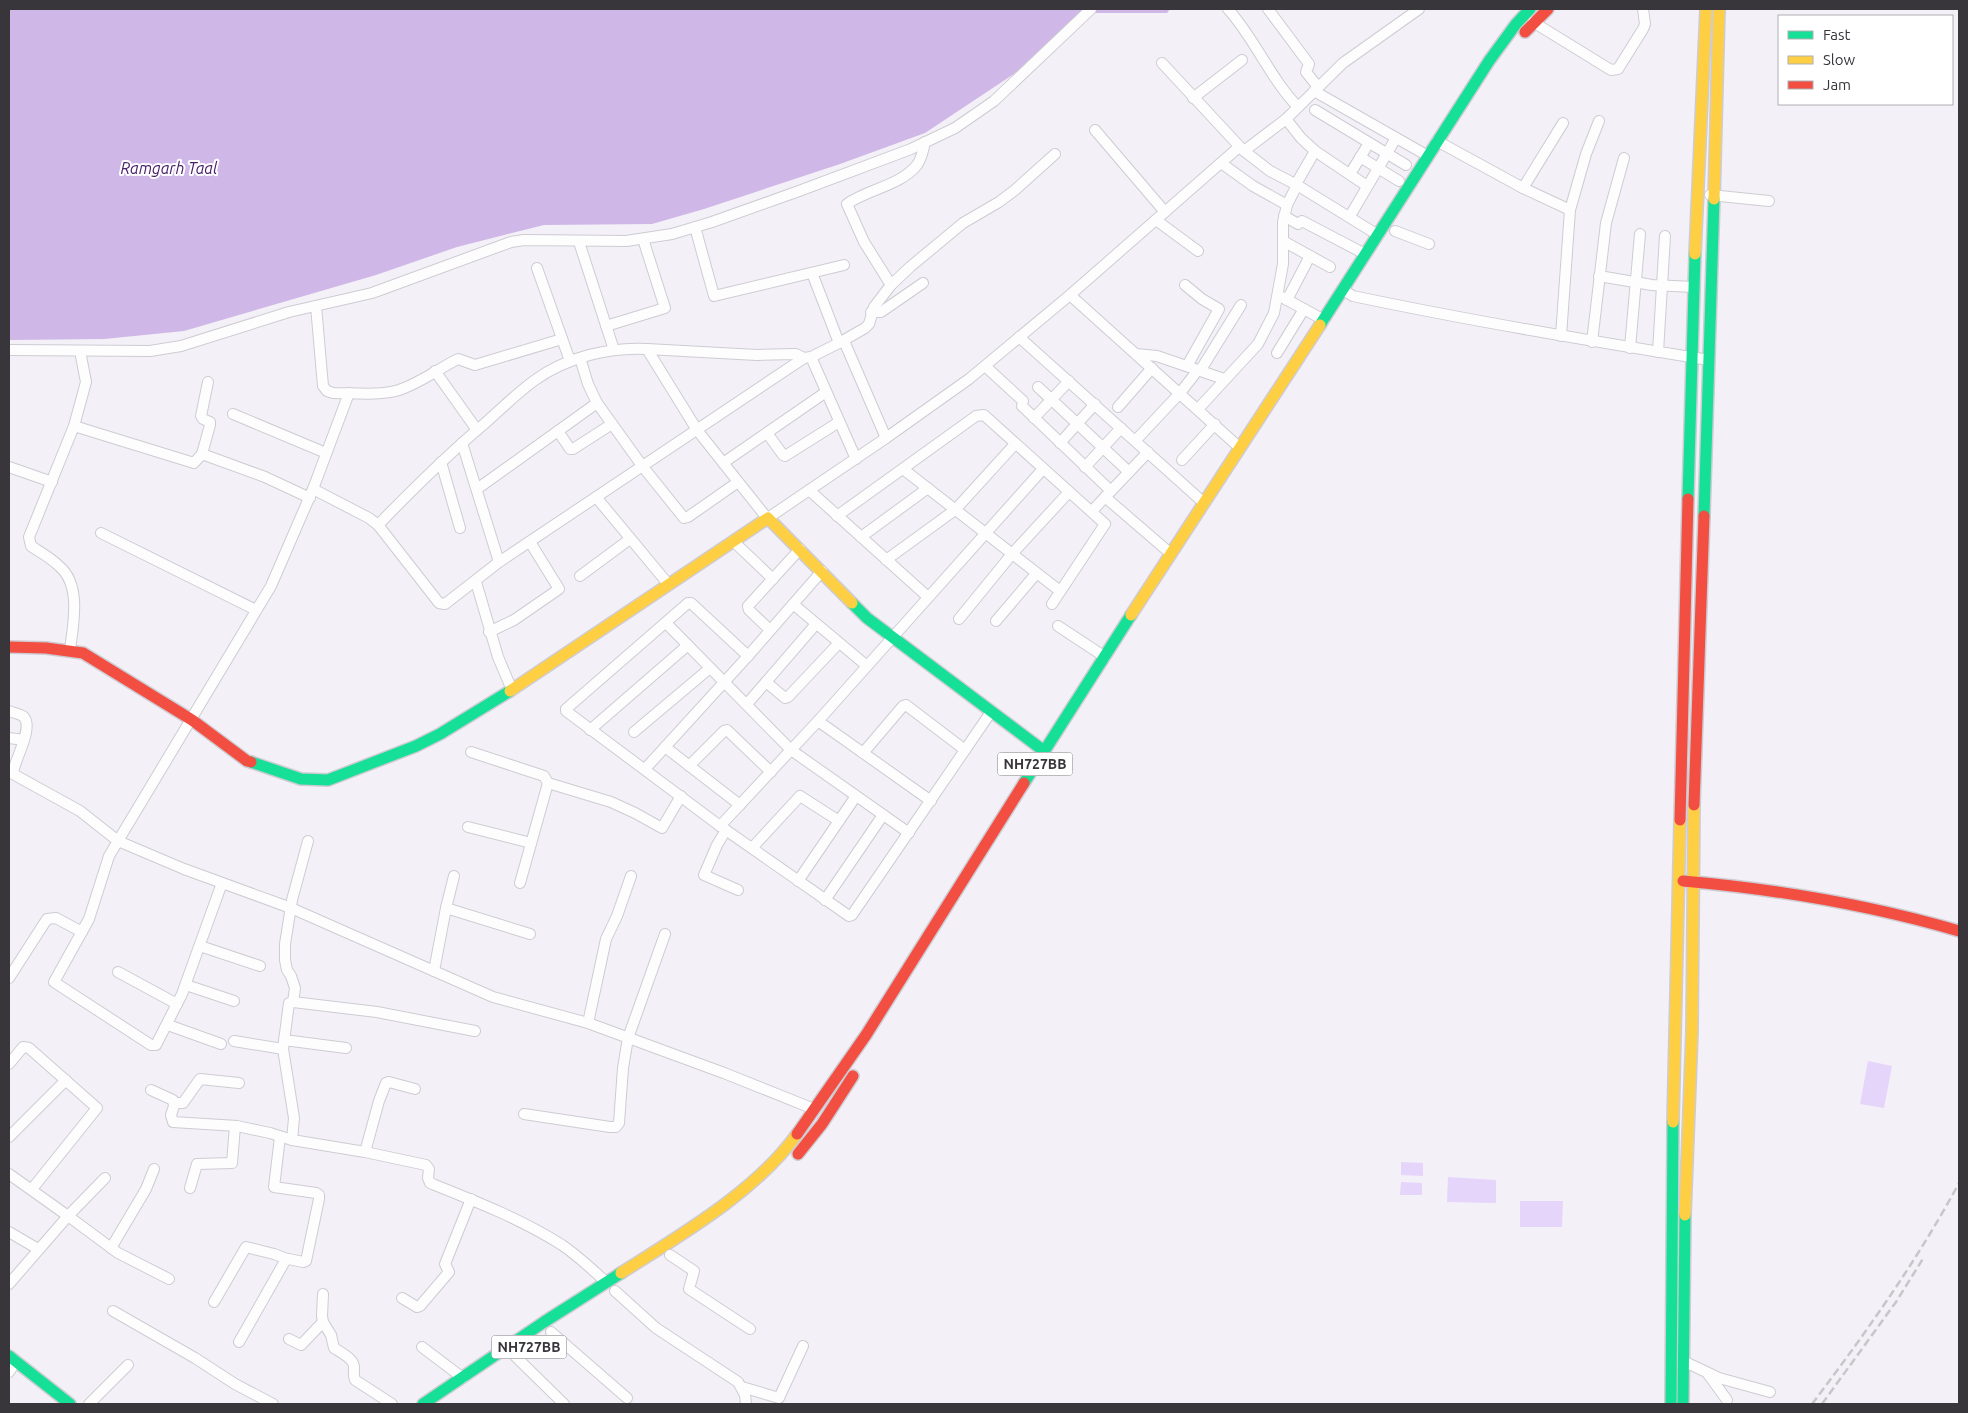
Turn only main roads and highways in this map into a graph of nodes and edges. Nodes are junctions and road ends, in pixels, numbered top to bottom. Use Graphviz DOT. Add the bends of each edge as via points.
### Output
graph roads {
  1 [pos="1530,9"];
  2 [pos="1548,9"];
  3 [pos="1706,9"];
  4 [pos="1719,9"];
  5 [pos="1520,39"];
  6 [pos="1468,115"];
  7 [pos="1442,144"];
  8 [pos="1428,178"];
  9 [pos="1397,227"];
  10 [pos="1383,238"];
  11 [pos="1234,478"];
  12 [pos="1155,600"];
  13 [pos="9,648"];
  14 [pos="1084,710"];
  15 [pos="1044,751"];
  16 [pos="1678,881"];
  17 [pos="1693,882"];
  18 [pos="1959,931"];
  19 [pos="870,1049"];
  20 [pos="860,1066"];
  21 [pos="599,1301"];
  22 [pos="12,1358"];
  23 [pos="70,1404"];
  24 [pos="422,1404"];
  25 [pos="1671,1404"];
  26 [pos="1683,1404"];
  1 -- 7 [label="main road, NH727BB" via="1489,61"];
  2 -- 5 [label="main road"];
  3 -- 16 [label="main road" via="1694,287"];
  4 -- 17 [label="main road"];
  6 -- 7 [label="main road, NH727BB"];
  7 -- 8 [label="main road, NH727BB"];
  7 -- 10 [label="main road, NH727BB" via="1428,156"];
  9 -- 10 [label="main road, NH727BB"];
  10 -- 15 [label="main road, NH727BB" via="1366,254 1350,295 1324,320"];
  11 -- 12 [label="main road"];
  13 -- 15 [label="main road" via="83,653 192,720 247,761 301,779 328,780 440,734 512,690 768,518 867,618"];
  14 -- 19 [label="main road, NH727BB"];
  15 -- 24 [label="main road, NH727BB" via="866,1034 789,1145 745,1187 682,1234"];
  16 -- 17 [label="main road"];
  16 -- 25 [label="main road" via="1672,1124"];
  17 -- 18 [label="main road" via="1775,892 1875,910"];
  17 -- 26 [label="main road"];
  20 -- 21 [label="main road" via="822,1124 768,1184 670,1255"];
  22 -- 23 [label="main road"];
}
